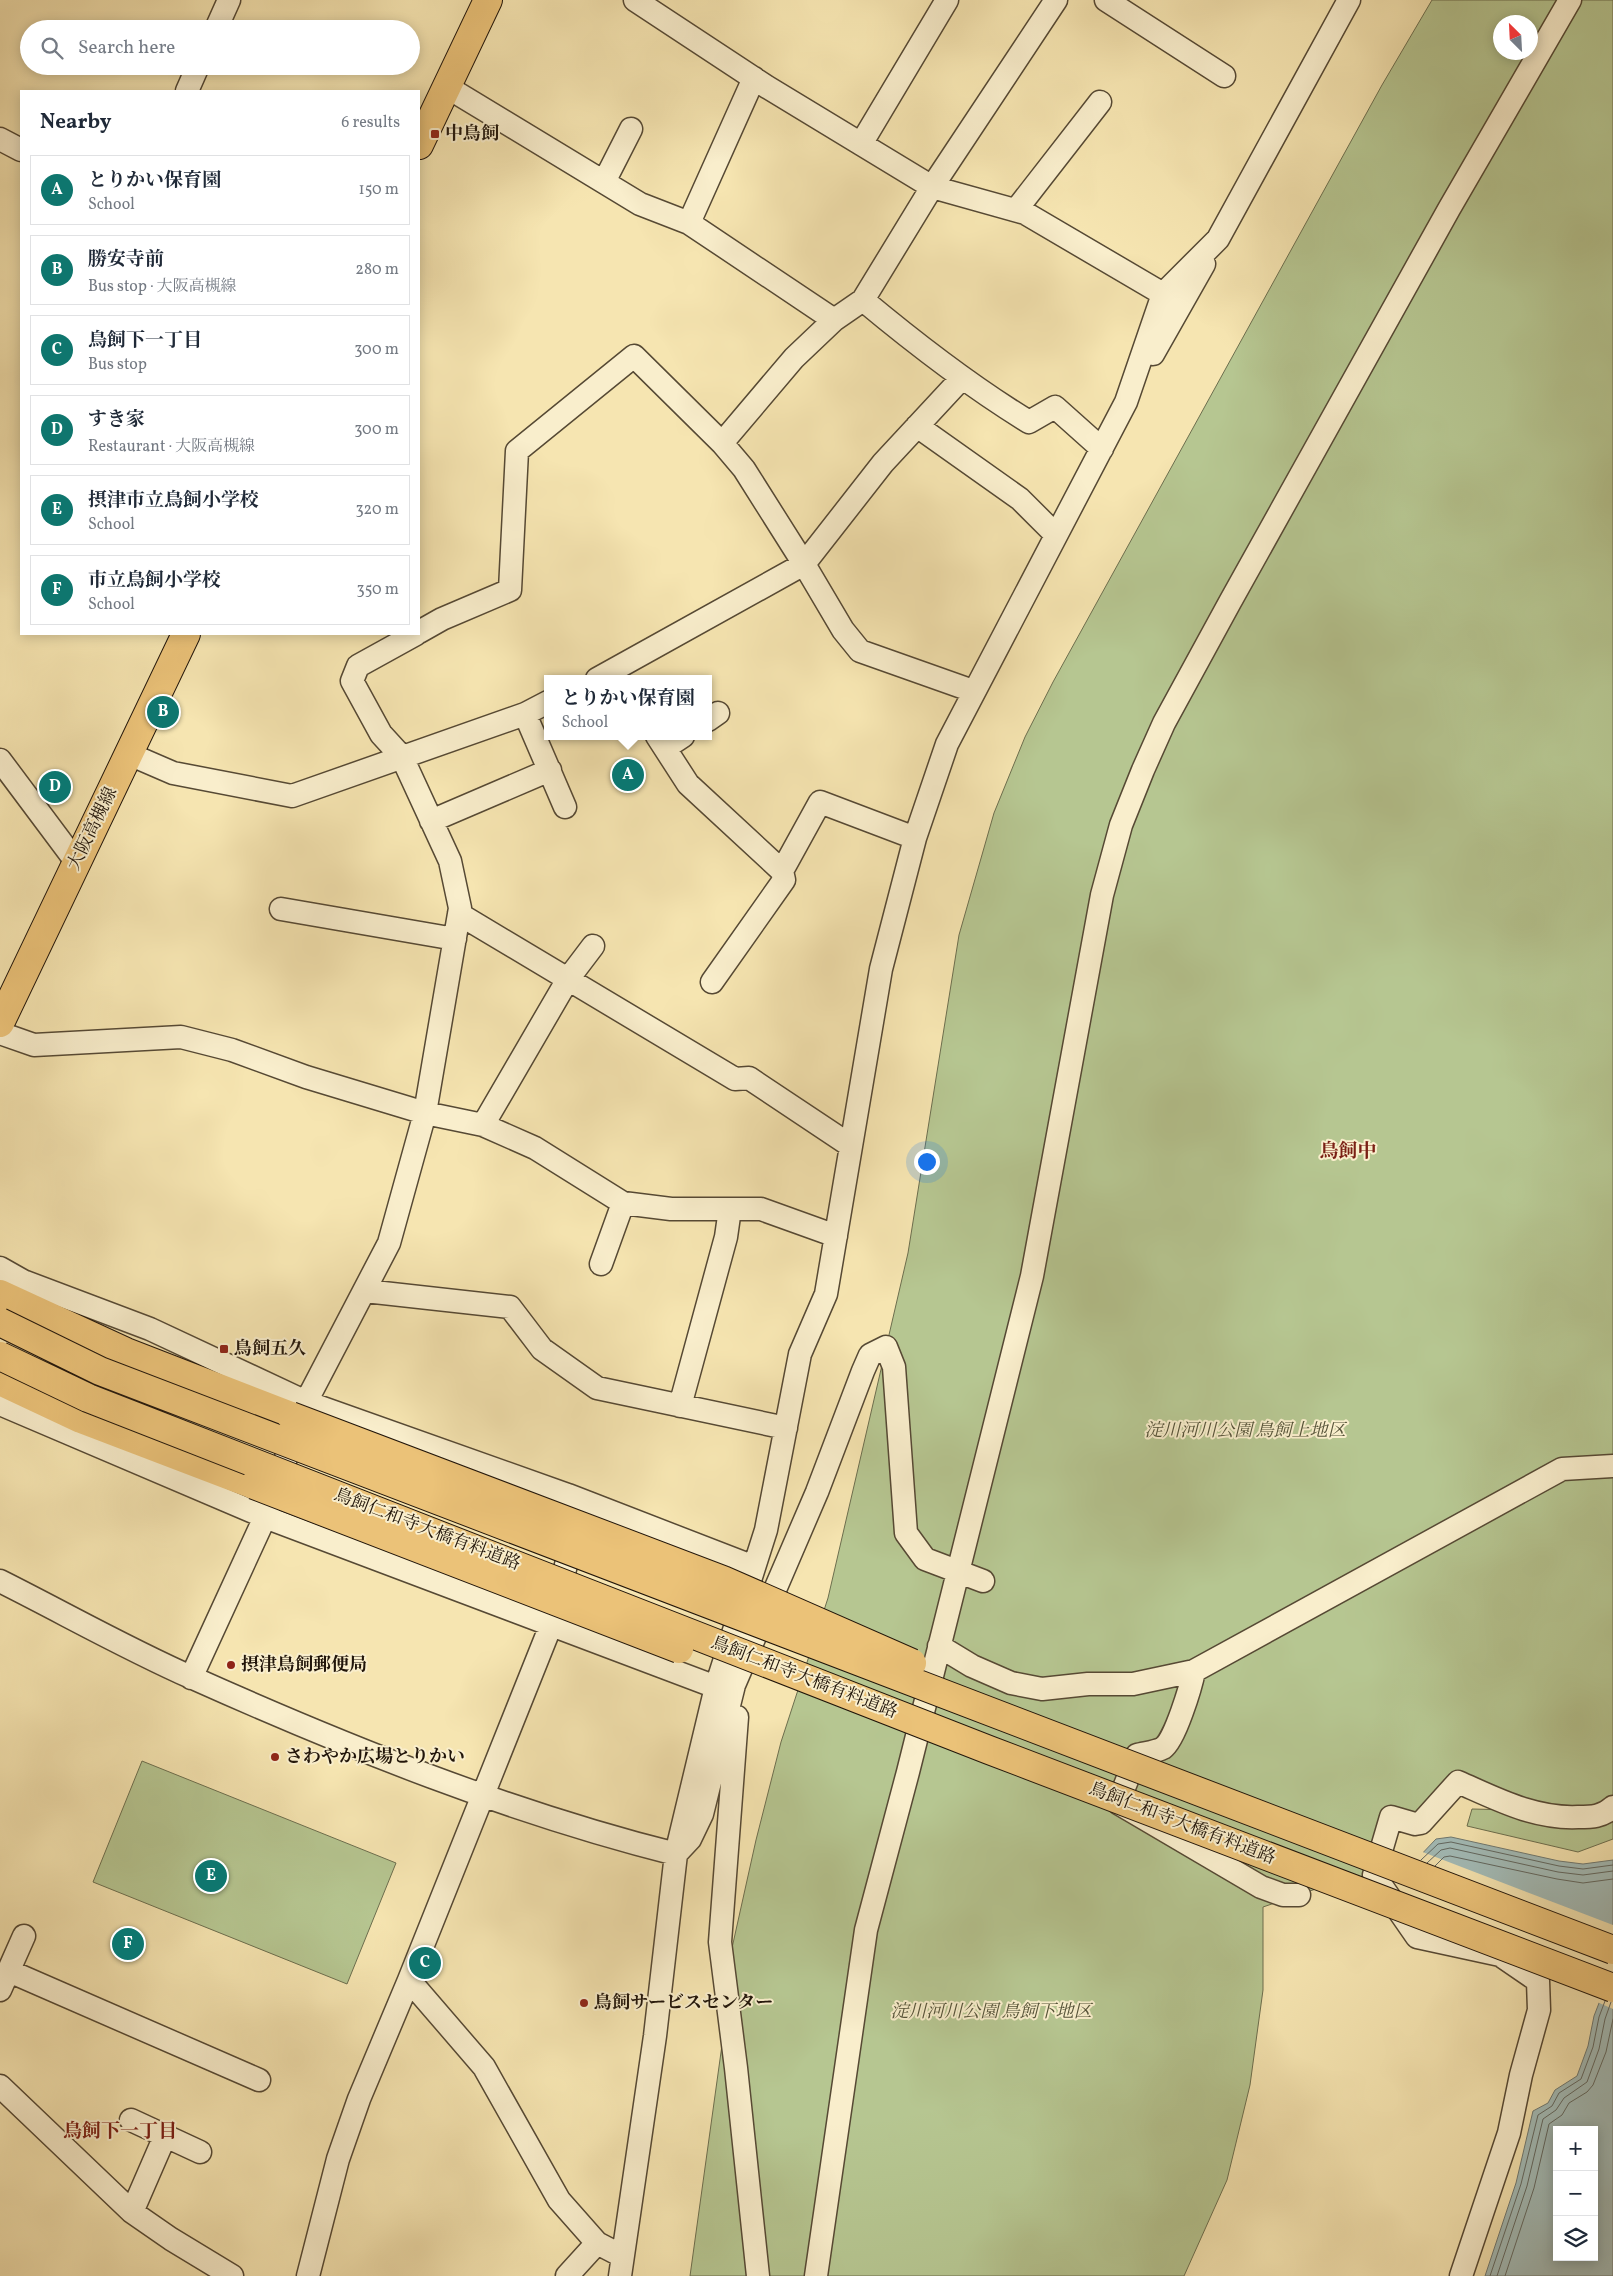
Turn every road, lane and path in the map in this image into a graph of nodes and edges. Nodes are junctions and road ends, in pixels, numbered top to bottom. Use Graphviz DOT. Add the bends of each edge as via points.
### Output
graph roads {
  1 [pos="229,0"];
  2 [pos="488,0"];
  3 [pos="635,0"];
  4 [pos="947,0"];
  5 [pos="1056,0"];
  6 [pos="1106,0"];
  7 [pos="1348,0"];
  8 [pos="1570,0"];
  9 [pos="220,20"];
  10 [pos="194,75"];
  11 [pos="1224,76"];
  12 [pos="754,78"];
  13 [pos="447,87"];
  14 [pos="186,90"];
  15 [pos="1100,102"];
  16 [pos="631,129"];
  17 [pos="0,139"];
  18 [pos="420,143"];
  19 [pos="861,144"];
  20 [pos="20,149"];
  21 [pos="604,182"];
  22 [pos="932,187"];
  23 [pos="1016,210"];
  24 [pos="689,223"];
  25 [pos="1218,239"];
  26 [pos="1163,294"];
  27 [pos="863,300"];
  28 [pos="834,320"];
  29 [pos="961,378"];
  30 [pos="1126,402"];
  31 [pos="917,426"];
  32 [pos="722,442"];
  33 [pos="1102,449"];
  34 [pos="1056,535"];
  35 [pos="804,564"];
  36 [pos="420,631"];
  37 [pos="186,635"];
  38 [pos="413,635"];
  39 [pos="612,675"];
  40 [pos="973,691"];
  41 [pos="544,704"];
  42 [pos="525,714"];
  43 [pos="661,742"];
  44 [pos="129,754"];
  45 [pos="402,757"];
  46 [pos="0,760"];
  47 [pos="550,770"];
  48 [pos="565,806"];
  49 [pos="431,820"];
  50 [pos="915,838"];
  51 [pos="77,863"];
  52 [pos="782,871"];
  53 [pos="282,909"];
  54 [pos="459,914"];
  55 [pos="454,939"];
  56 [pos="593,946"];
  57 [pos="568,979"];
  58 [pos="712,982"];
  59 [pos="0,1023"];
  60 [pos="0,1033"];
  61 [pos="425,1112"];
  62 [pos="483,1125"];
  63 [pos="851,1146"];
  64 [pos="622,1203"];
  65 [pos="730,1209"];
  66 [pos="836,1236"];
  67 [pos="601,1264"];
  68 [pos="0,1268"];
  69 [pos="365,1291"];
  70 [pos="0,1294"];
  71 [pos="0,1322"];
  72 [pos="0,1356"];
  73 [pos="0,1381"];
  74 [pos="0,1404"];
  75 [pos="680,1406"];
  76 [pos="298,1409"];
  77 [pos="786,1428"];
  78 [pos="1613,1466"];
  79 [pos="582,1501"];
  80 [pos="265,1517"];
  81 [pos="754,1567"];
  82 [pos="958,1573"];
  83 [pos="0,1581"];
  84 [pos="983,1581"];
  85 [pos="551,1624"];
  86 [pos="939,1646"];
  87 [pos="1194,1671"];
  88 [pos="191,1678"];
  89 [pos="725,1686"];
  90 [pos="1001,1716"];
  91 [pos="989,1750"];
  92 [pos="484,1796"];
  93 [pos="1613,1807"];
  94 [pos="676,1854"];
  95 [pos="1374,1875"];
  96 [pos="1300,1895"];
  97 [pos="1263,1907"];
  98 [pos="24,1936"];
  99 [pos="1613,1950"];
  100 [pos="409,1980"];
  101 [pos="4,1981"];
  102 [pos="1613,1988"];
  103 [pos="259,2080"];
  104 [pos="0,2086"];
  105 [pos="132,2120"];
  106 [pos="165,2136"];
  107 [pos="200,2152"];
  108 [pos="132,2212"];
  109 [pos="597,2243"];
  110 [pos="621,2266"];
  111 [pos="232,2276"];
  112 [pos="308,2276"];
  113 [pos="567,2276"];
  114 [pos="758,2276"];
  115 [pos="816,2276"];
  116 [pos="1461,2276"];
  1 -- 9 [label="street"];
  2 -- 13 [label="main road"];
  3 -- 12 [label="street"];
  4 -- 19 [label="street"];
  5 -- 22 [label="street"];
  6 -- 11 [label="street"];
  7 -- 25 [label="street"];
  8 -- 82 [label="street" via="1444,217 1164,724 1128,807 1102,895 1032,1276"];
  10 -- 14 [label="street"];
  12 -- 19 [label="street"];
  12 -- 24 [label="street"];
  13 -- 18 [label="main road"];
  13 -- 21 [label="street"];
  15 -- 23 [label="street"];
  16 -- 21 [label="street"];
  17 -- 20 [label="street"];
  19 -- 22 [label="street"];
  21 -- 24 [label="street" via="640,204"];
  22 -- 23 [label="street"];
  22 -- 27 [label="street"];
  23 -- 26 [label="street"];
  24 -- 28 [label="street"];
  25 -- 26 [label="street"];
  25 -- 30 [label="street"];
  26 -- 30 [label="street"];
  27 -- 28 [label="street"];
  27 -- 29 [label="street"];
  28 -- 32 [label="street" via="794,358"];
  29 -- 31 [label="street"];
  29 -- 33 [label="street" via="1029,422 1055,407"];
  30 -- 33 [label="street"];
  31 -- 34 [label="street" via="1020,499"];
  31 -- 35 [label="street" via="883,463"];
  32 -- 35 [label="street" via="744,469"];
  32 -- 36 [label="street" via="634,356 517,451 510,590"];
  33 -- 34 [label="street"];
  34 -- 40 [label="street"];
  35 -- 39 [label="street"];
  35 -- 40 [label="street" via="843,630 860,650"];
  37 -- 44 [label="main road, 大阪高槻線"];
  38 -- 45 [label="street" via="358,666 352,681 381,734"];
  40 -- 50 [label="street" via="947,744"];
  41 -- 42 [label="street"];
  42 -- 45 [label="street"];
  42 -- 47 [label="street"];
  43 -- 52 [label="street" via="688,784"];
  44 -- 45 [label="street" via="173,773 292,796"];
  44 -- 51 [label="main road, 大阪高槻線"];
  45 -- 49 [label="street"];
  46 -- 51 [label="street"];
  47 -- 48 [label="street"];
  47 -- 49 [label="street"];
  49 -- 54 [label="street" via="450,861"];
  50 -- 52 [label="street" via="820,802"];
  50 -- 63 [label="street" via="881,969"];
  51 -- 59 [label="main road, 大阪高槻線"];
  52 -- 58 [label="street" via="784,880"];
  53 -- 55 [label="street"];
  54 -- 55 [label="street"];
  54 -- 57 [label="street"];
  55 -- 61 [label="street"];
  56 -- 57 [label="street"];
  57 -- 62 [label="street"];
  57 -- 63 [label="street" via="735,1079 750,1078"];
  60 -- 61 [label="street" via="34,1045 181,1037 232,1050 306,1077"];
  61 -- 62 [label="street"];
  61 -- 69 [label="street" via="389,1244"];
  62 -- 64 [label="street" via="536,1148"];
  63 -- 66 [label="street"];
  64 -- 65 [label="street" via="671,1209"];
  64 -- 67 [label="street"];
  65 -- 66 [label="street" via="761,1209"];
  65 -- 75 [label="street" via="726,1237"];
  66 -- 77 [label="street" via="826,1294 800,1354"];
  68 -- 76 [label="street" via="23,1281 150,1329"];
  69 -- 75 [label="street" via="510,1307 542,1349 597,1388"];
  69 -- 76 [label="street"];
  70 -- 76 [label="main road" via="126,1352"];
  71 -- 90 [label="main road, 鳥飼仁和寺大橋有料道路, bridge" via="100,1371"];
  72 -- 91 [label="main road, 鳥飼仁和寺大橋有料道路, bridge" via="88,1398"];
  73 -- 91 [label="main road, bridge" via="80,1419 706,1659 963,1751"];
  74 -- 80 [label="street"];
  75 -- 77 [label="street"];
  76 -- 79 [label="street"];
  76 -- 80 [label="street"];
  76 -- 90 [label="main road, bridge" via="723,1580 989,1697"];
  77 -- 81 [label="street" via="766,1530"];
  78 -- 87 [label="street" via="1562,1469"];
  79 -- 81 [label="street"];
  79 -- 85 [label="street"];
  80 -- 85 [label="street"];
  80 -- 88 [label="street"];
  81 -- 89 [label="street"];
  82 -- 84 [label="street"];
  82 -- 86 [label="street"];
  82 -- 89 [label="street" via="925,1559 906,1533 894,1367 886,1348 870,1355 818,1492"];
  83 -- 88 [label="street"];
  85 -- 89 [label="street"];
  85 -- 92 [label="street"];
  86 -- 87 [label="street" via="972,1666 1011,1683 1042,1689 1134,1684"];
  86 -- 115 [label="street" via="866,1930"];
  87 -- 96 [label="street" via="1170,1740 1163,1748 1136,1756 1118,1802 1261,1887 1283,1895"];
  88 -- 92 [label="street"];
  89 -- 94 [label="street"];
  89 -- 114 [label="street" via="737,1715 720,1942"];
  90 -- 99 [label="main road, 鳥飼仁和寺大橋有料道路, bridge"];
  91 -- 102 [label="main road, 鳥飼仁和寺大橋有料道路, bridge"];
  92 -- 94 [label="street" via="624,1842"];
  92 -- 100 [label="street"];
  93 -- 95 [label="street" via="1598,1817 1559,1818 1529,1812 1458,1782 1421,1823 1391,1817"];
  94 -- 110 [label="street" via="655,2036"];
  95 -- 96 [label="street" via="1348,1878"];
  95 -- 116 [label="street" via="1417,1937 1500,1955 1538,1981 1539,2010 1509,2133"];
  96 -- 97 [label="street"];
  98 -- 101 [label="street"];
  100 -- 109 [label="street" via="484,2067 558,2200"];
  100 -- 112 [label="street" via="341,2150"];
  101 -- 103 [label="street"];
  104 -- 108 [label="street"];
  105 -- 106 [label="street"];
  106 -- 107 [label="street"];
  106 -- 108 [label="street"];
  108 -- 111 [label="street"];
  109 -- 110 [label="street"];
  109 -- 113 [label="street"];
}
